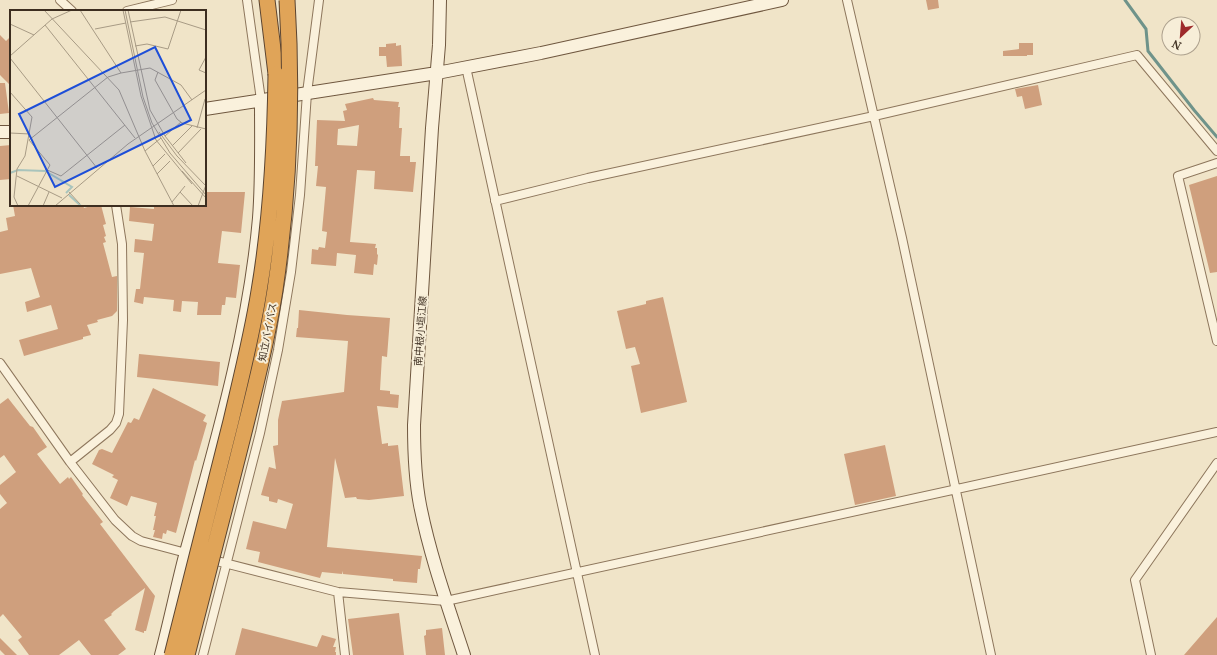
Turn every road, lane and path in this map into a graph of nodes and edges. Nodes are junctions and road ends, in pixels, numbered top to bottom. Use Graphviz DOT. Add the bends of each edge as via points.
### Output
graph roads {
  1 [pos="60,0"];
  2 [pos="172,0"];
  3 [pos="247,0"];
  4 [pos="267,0"];
  5 [pos="272,0"];
  6 [pos="287,0"];
  7 [pos="296,0"];
  8 [pos="319,0"];
  9 [pos="440,0"];
  10 [pos="782,0"];
  11 [pos="847,0"];
  12 [pos="71,10"];
  13 [pos="131,10"];
  14 [pos="466,68"];
  15 [pos="436,73"];
  16 [pos="276,74"];
  17 [pos="307,93"];
  18 [pos="261,100"];
  19 [pos="206,109"];
  20 [pos="874,116"];
  21 [pos="290,119"];
  22 [pos="1217,151"];
  23 [pos="1217,163"];
  24 [pos="495,200"];
  25 [pos="116,206"];
  26 [pos="1217,341"];
  27 [pos="0,363"];
  28 [pos="1217,432"];
  29 [pos="70,462"];
  30 [pos="1216,467"];
  31 [pos="955,490"];
  32 [pos="186,553"];
  33 [pos="227,564"];
  34 [pos="577,573"];
  35 [pos="338,592"];
  36 [pos="446,601"];
  37 [pos="161,655"];
  38 [pos="172,655"];
  39 [pos="187,655"];
  40 [pos="203,655"];
  41 [pos="345,655"];
  42 [pos="464,655"];
  43 [pos="595,655"];
  44 [pos="991,655"];
  45 [pos="1151,655"];
  1 -- 12 [label="street"];
  2 -- 13 [label="street"];
  3 -- 18 [label="street"];
  4 -- 16 [label="highway"];
  5 -- 16 [label="highway"];
  6 -- 21 [label="highway, 知立バイパス, bridge"];
  7 -- 21 [label="highway, bridge" via="296,71"];
  8 -- 17 [label="street"];
  9 -- 15 [label="street, 南中根小垣江線"];
  10 -- 14 [label="street"];
  11 -- 20 [label="street"];
  14 -- 15 [label="street"];
  14 -- 24 [label="street"];
  15 -- 17 [label="street"];
  15 -- 36 [label="street, 南中根小垣江線" via="414,450 426,533"];
  16 -- 38 [label="highway, 知立バイパス, bridge" via="271,191 259,290 225,447"];
  17 -- 18 [label="street"];
  17 -- 33 [label="street" via="300,195 278,350"];
  18 -- 19 [label="street"];
  18 -- 32 [label="street" via="259,218 251,279 218,437"];
  20 -- 22 [label="street" via="1137,55"];
  20 -- 24 [label="street"];
  20 -- 31 [label="street"];
  21 -- 39 [label="highway, 知立バイパス, bridge" via="275,291 252,400"];
  23 -- 26 [label="street" via="1178,176"];
  24 -- 34 [label="street"];
  25 -- 29 [label="street" via="122,252 123,320 119,414 110,430"];
  27 -- 29 [label="street"];
  28 -- 31 [label="street"];
  29 -- 32 [label="street" via="115,520 132,536 141,541"];
  30 -- 45 [label="street" via="1135,580"];
  31 -- 34 [label="street"];
  31 -- 44 [label="street"];
  32 -- 33 [label="street"];
  32 -- 37 [label="street"];
  33 -- 35 [label="street"];
  33 -- 40 [label="street"];
  34 -- 36 [label="street"];
  34 -- 43 [label="street"];
  35 -- 36 [label="street"];
  35 -- 41 [label="street"];
  36 -- 42 [label="street, 南中根小垣江線"];
}
